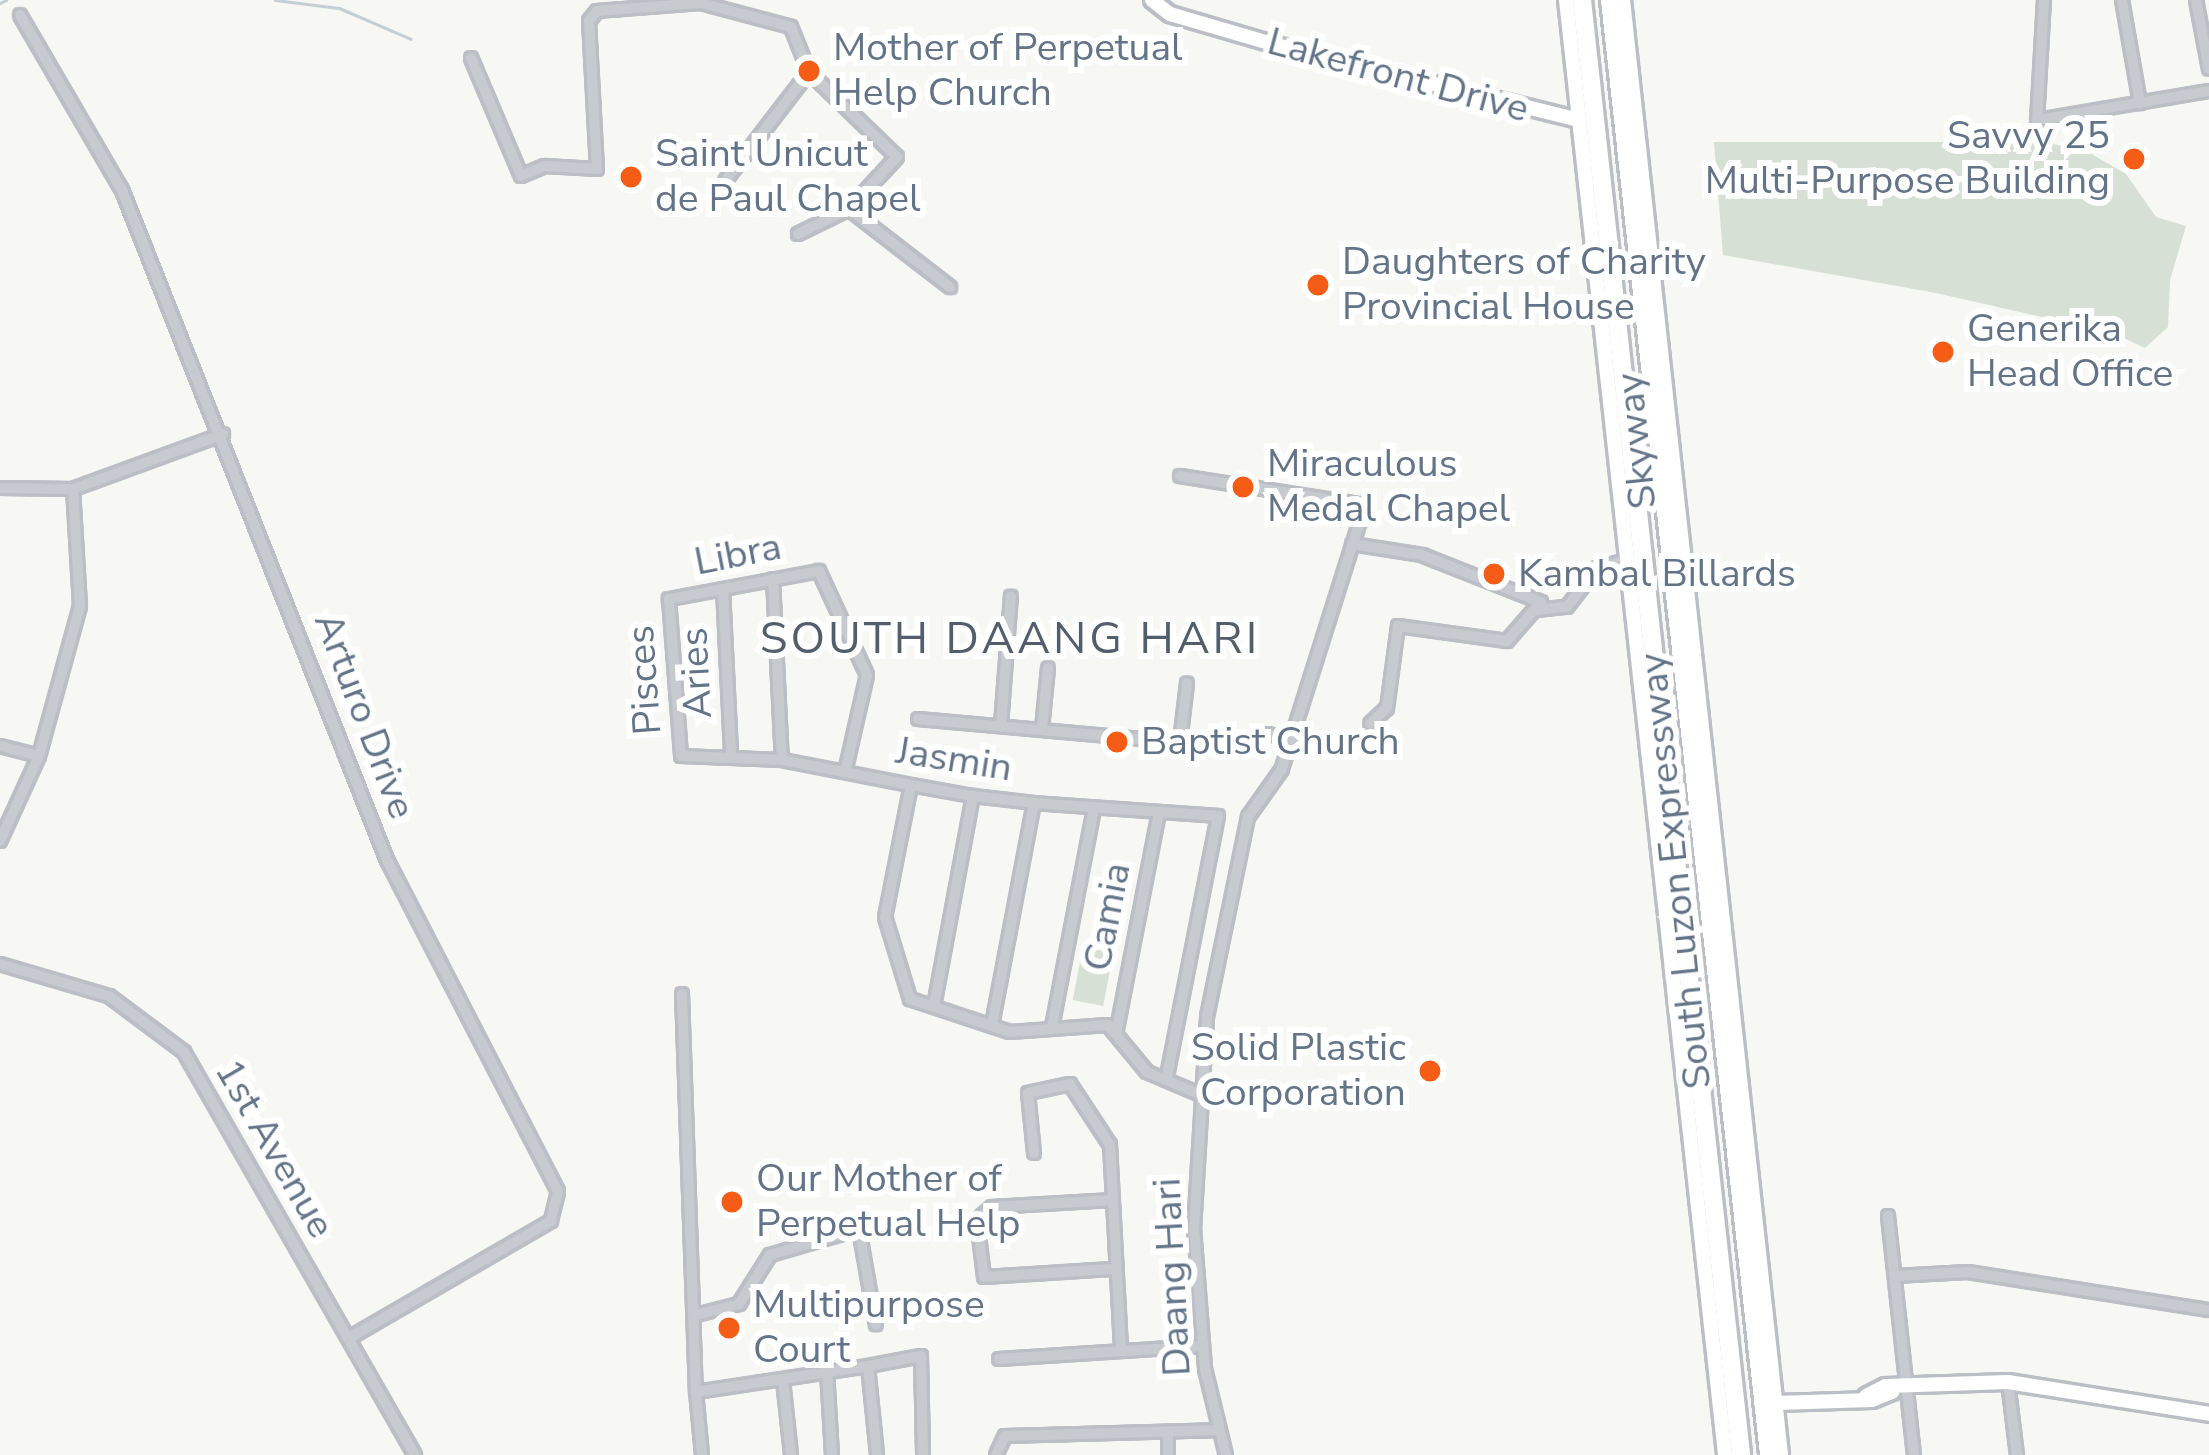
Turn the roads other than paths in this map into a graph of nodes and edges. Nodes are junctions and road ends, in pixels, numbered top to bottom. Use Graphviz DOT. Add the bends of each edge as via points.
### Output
graph roads {
  1 [pos="1152,0"];
  2 [pos="1566,0"];
  3 [pos="1585,0"];
  4 [pos="1606,0"];
  5 [pos="1623,0"];
  6 [pos="2044,0"];
  7 [pos="2122,0"];
  8 [pos="2196,0"];
  9 [pos="699,2"];
  10 [pos="628,4"];
  11 [pos="20,15"];
  12 [pos="471,58"];
  13 [pos="2209,69"];
  14 [pos="809,72"];
  15 [pos="2209,91"];
  16 [pos="2140,103"];
  17 [pos="1579,121"];
  18 [pos="725,181"];
  19 [pos="849,209"];
  20 [pos="798,234"];
  21 [pos="950,287"];
  22 [pos="223,434"];
  23 [pos="1180,476"];
  24 [pos="0,488"];
  25 [pos="73,489"];
  26 [pos="1352,544"];
  27 [pos="1627,560"];
  28 [pos="773,579"];
  29 [pos="723,589"];
  30 [pos="1010,596"];
  31 [pos="669,598"];
  32 [pos="1536,610"];
  33 [pos="1048,668"];
  34 [pos="1187,682"];
  35 [pos="918,719"];
  36 [pos="1370,724"];
  37 [pos="1000,725"];
  38 [pos="1042,729"];
  39 [pos="1293,740"];
  40 [pos="1180,742"];
  41 [pos="0,746"];
  42 [pos="731,755"];
  43 [pos="39,756"];
  44 [pos="681,756"];
  45 [pos="782,760"];
  46 [pos="845,772"];
  47 [pos="911,785"];
  48 [pos="973,796"];
  49 [pos="1034,803"];
  50 [pos="1094,808"];
  51 [pos="1159,812"];
  52 [pos="0,841"];
  53 [pos="0,964"];
  54 [pos="682,994"];
  55 [pos="934,1006"];
  56 [pos="992,1025"];
  57 [pos="1052,1027"];
  58 [pos="1116,1034"];
  59 [pos="1166,1080"];
  60 [pos="1199,1094"];
  61 [pos="1034,1153"];
  62 [pos="1113,1200"];
  63 [pos="1888,1216"];
  64 [pos="1112,1269"];
  65 [pos="1895,1276"];
  66 [pos="2209,1310"];
  67 [pos="696,1316"];
  68 [pos="876,1325"];
  69 [pos="349,1338"];
  70 [pos="1202,1346"];
  71 [pos="1121,1351"];
  72 [pos="999,1359"];
  73 [pos="868,1366"];
  74 [pos="826,1371"];
  75 [pos="783,1380"];
  76 [pos="2008,1382"];
  77 [pos="1900,1391"];
  78 [pos="696,1397"];
  79 [pos="1776,1403"];
  80 [pos="2209,1414"];
  81 [pos="1215,1430"];
  82 [pos="1168,1432"];
  83 [pos="416,1455"];
  84 [pos="701,1455"];
  85 [pos="791,1455"];
  86 [pos="832,1455"];
  87 [pos="877,1455"];
  88 [pos="923,1455"];
  89 [pos="996,1455"];
  90 [pos="1168,1455"];
  91 [pos="1226,1455"];
  92 [pos="1725,1455"];
  93 [pos="1744,1455"];
  94 [pos="1764,1455"];
  95 [pos="1781,1455"];
  96 [pos="1914,1455"];
  97 [pos="2018,1455"];
  1 -- 17 [label="main road, Lakefront Drive" via="1170,14 1276,45"];
  2 -- 17 [label="main road"];
  3 -- 93 [label="highway, Skyway"];
  4 -- 94 [label="highway, South Luzon Expressway"];
  5 -- 79 [label="main road"];
  6 -- 16 [label="street" via="2037,120"];
  7 -- 16 [label="street"];
  8 -- 13 [label="street"];
  9 -- 10 [label="street"];
  9 -- 14 [label="street" via="791,27"];
  10 -- 12 [label="street" via="597,10 590,21 597,169 544,166 520,176"];
  11 -- 22 [label="street, Arturo Drive" via="122,190"];
  14 -- 18 [label="street"];
  14 -- 19 [label="street" via="897,157"];
  15 -- 16 [label="street"];
  17 -- 27 [label="main road"];
  19 -- 20 [label="street"];
  19 -- 21 [label="street"];
  22 -- 25 [label="street"];
  22 -- 69 [label="street, Arturo Drive" via="387,860 558,1192 550,1221"];
  23 -- 26 [label="street" via="1365,505"];
  24 -- 25 [label="street"];
  25 -- 43 [label="street" via="80,606"];
  26 -- 32 [label="street" via="1422,555 1541,600"];
  26 -- 39 [label="street, Daang Hari"];
  27 -- 32 [label="street" via="1597,568 1568,607"];
  27 -- 92 [label="main road"];
  28 -- 29 [label="street, Libra"];
  28 -- 45 [label="street"];
  28 -- 46 [label="street, Libra" via="819,571 867,675"];
  29 -- 31 [label="street, Libra"];
  29 -- 42 [label="street, Aries"];
  30 -- 37 [label="street"];
  31 -- 44 [label="street, Pisces"];
  32 -- 36 [label="street" via="1507,641 1398,626 1387,708"];
  33 -- 38 [label="street"];
  34 -- 40 [label="street"];
  35 -- 37 [label="street"];
  37 -- 38 [label="street"];
  38 -- 40 [label="street"];
  39 -- 40 [label="street" via="1268,734"];
  39 -- 60 [label="street, Daang Hari" via="1249,818"];
  41 -- 43 [label="street"];
  42 -- 44 [label="street, Jasmin"];
  42 -- 45 [label="street, Jasmin"];
  43 -- 52 [label="street"];
  45 -- 46 [label="street, Jasmin"];
  46 -- 47 [label="street, Jasmin"];
  47 -- 48 [label="street, Jasmin"];
  47 -- 55 [label="street" via="885,917 910,998"];
  48 -- 49 [label="street, Jasmin"];
  48 -- 55 [label="street"];
  49 -- 50 [label="street, Jasmin"];
  49 -- 56 [label="street"];
  50 -- 51 [label="street, Jasmin"];
  50 -- 57 [label="street"];
  51 -- 58 [label="street, Camia"];
  51 -- 59 [label="street, Jasmin" via="1218,816"];
  53 -- 69 [label="street, 1st Avenue" via="109,996 184,1052"];
  54 -- 67 [label="street"];
  55 -- 56 [label="street"];
  56 -- 57 [label="street"];
  57 -- 58 [label="street" via="1099,1022"];
  58 -- 59 [label="street" via="1147,1072"];
  59 -- 60 [label="street"];
  60 -- 70 [label="street, Daang Hari" via="1194,1228"];
  61 -- 62 [label="street" via="1028,1093 1070,1084 1110,1145"];
  62 -- 64 [label="street"];
  62 -- 64 [label="street" via="992,1207 977,1220 984,1277"];
  63 -- 65 [label="street"];
  64 -- 71 [label="street"];
  65 -- 66 [label="street" via="1968,1272"];
  65 -- 77 [label="street"];
  67 -- 68 [label="street" via="739,1304 770,1255 860,1228"];
  67 -- 78 [label="street"];
  69 -- 83 [label="street, 1st Avenue"];
  70 -- 71 [label="street"];
  70 -- 81 [label="street, Daang Hari"];
  71 -- 72 [label="street"];
  73 -- 74 [label="street"];
  73 -- 87 [label="street"];
  73 -- 88 [label="street" via="921,1356"];
  74 -- 75 [label="street"];
  74 -- 86 [label="street"];
  75 -- 78 [label="street"];
  75 -- 85 [label="street"];
  76 -- 77 [label="main road"];
  76 -- 80 [label="main road"];
  76 -- 97 [label="street"];
  77 -- 79 [label="main road"];
  77 -- 96 [label="street"];
  78 -- 84 [label="street"];
  79 -- 95 [label="main road"];
  81 -- 82 [label="street"];
  81 -- 91 [label="street, Daang Hari"];
  82 -- 89 [label="street" via="998,1438"];
  82 -- 90 [label="street"];
}
